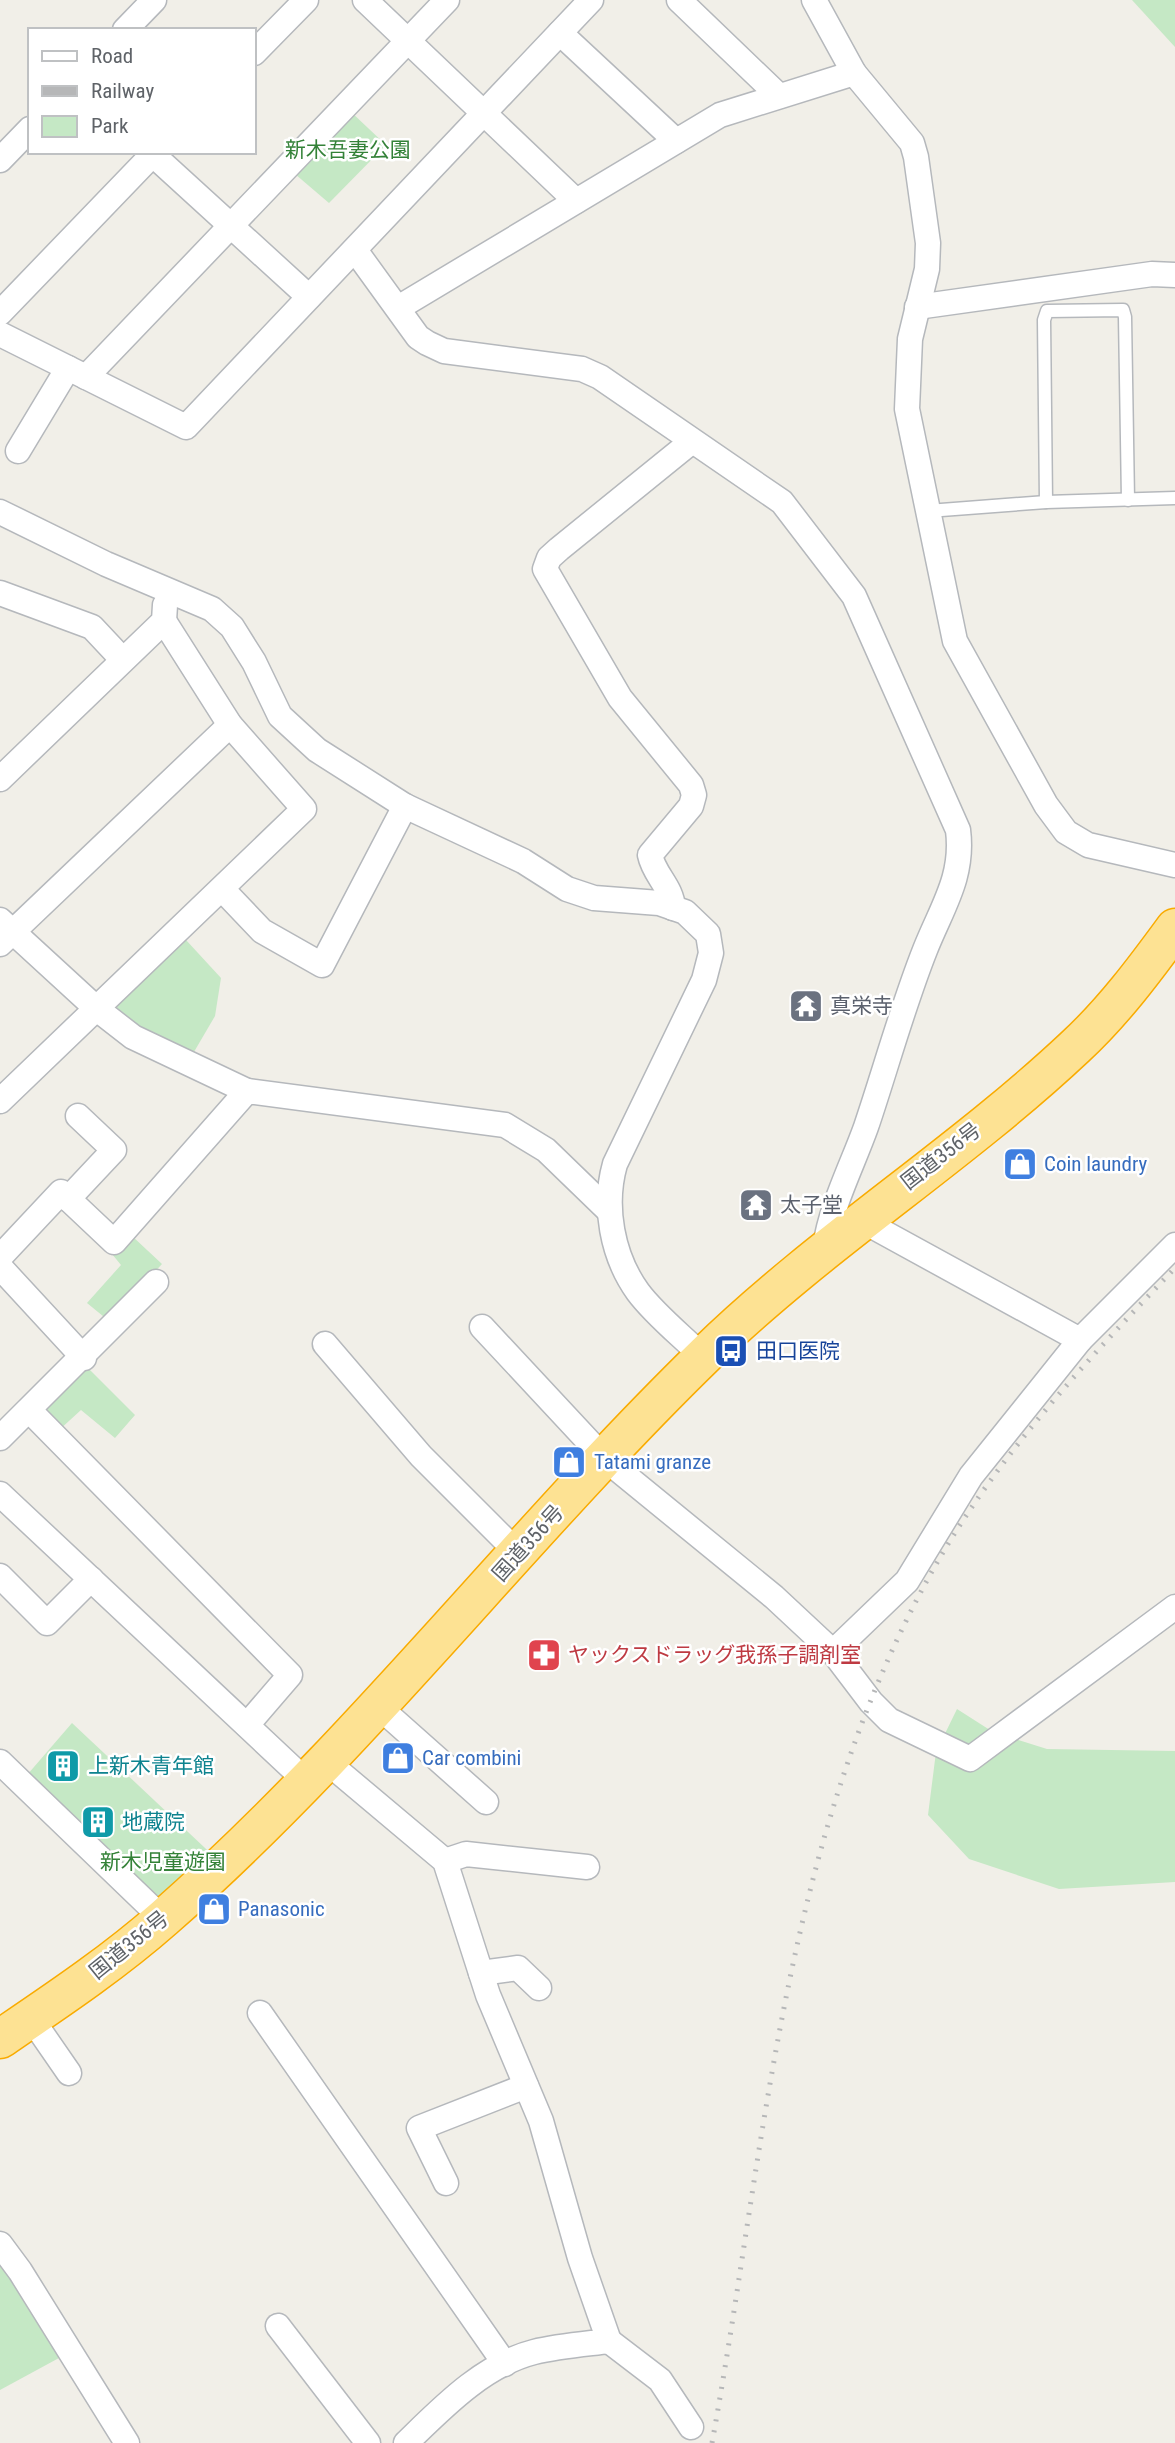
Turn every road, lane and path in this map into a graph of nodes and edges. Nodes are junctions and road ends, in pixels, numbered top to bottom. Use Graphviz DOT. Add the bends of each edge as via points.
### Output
graph roads {
  1 [pos="154,0"];
  2 [pos="306,0"];
  3 [pos="365,0"];
  4 [pos="447,0"];
  5 [pos="592,0"];
  6 [pos="679,0"];
  7 [pos="814,0"];
  8 [pos="127,28"];
  9 [pos="560,33"];
  10 [pos="408,41"];
  11 [pos="256,51"];
  12 [pos="854,73"];
  13 [pos="779,96"];
  14 [pos="486,113"];
  15 [pos="28,131"];
  16 [pos="676,141"];
  17 [pos="152,154"];
  18 [pos="154,154"];
  19 [pos="0,160"];
  20 [pos="576,201"];
  21 [pos="230,225"];
  22 [pos="355,250"];
  23 [pos="1175,275"];
  24 [pos="309,297"];
  25 [pos="917,307"];
  26 [pos="398,308"];
  27 [pos="0,313"];
  28 [pos="0,334"];
  29 [pos="77,373"];
  30 [pos="691,442"];
  31 [pos="18,452"];
  32 [pos="1175,498"];
  33 [pos="1128,500"];
  34 [pos="1046,502"];
  35 [pos="928,511"];
  36 [pos="0,512"];
  37 [pos="166,589"];
  38 [pos="4,601"];
  39 [pos="164,621"];
  40 [pos="122,659"];
  41 [pos="230,725"];
  42 [pos="0,779"];
  43 [pos="405,806"];
  44 [pos="1175,864"];
  45 [pos="222,889"];
  46 [pos="673,908"];
  47 [pos="1175,928"];
  48 [pos="4,932"];
  49 [pos="97,1009"];
  50 [pos="247,1091"];
  51 [pos="0,1101"];
  52 [pos="78,1116"];
  53 [pos="68,1199"];
  54 [pos="608,1210"];
  55 [pos="861,1220"];
  56 [pos="1175,1245"];
  57 [pos="825,1247"];
  58 [pos="0,1257"];
  59 [pos="0,1267"];
  60 [pos="156,1282"];
  61 [pos="482,1327"];
  62 [pos="1080,1340"];
  63 [pos="325,1345"];
  64 [pos="703,1357"];
  65 [pos="84,1358"];
  66 [pos="29,1410"];
  67 [pos="0,1438"];
  68 [pos="605,1460"];
  69 [pos="0,1494"];
  70 [pos="519,1554"];
  71 [pos="0,1576"];
  72 [pos="91,1579"];
  73 [pos="1175,1606"];
  74 [pos="833,1652"];
  75 [pos="378,1706"];
  76 [pos="247,1725"];
  77 [pos="0,1762"];
  78 [pos="316,1771"];
  79 [pos="486,1802"];
  80 [pos="445,1861"];
  81 [pos="587,1867"];
  82 [pos="163,1919"];
  83 [pos="481,1973"];
  84 [pos="539,1988"];
  85 [pos="260,2012"];
  86 [pos="31,2018"];
  87 [pos="0,2039"];
  88 [pos="69,2073"];
  89 [pos="526,2086"];
  90 [pos="446,2183"];
  91 [pos="0,2244"];
  92 [pos="278,2326"];
  93 [pos="610,2341"];
  94 [pos="505,2364"];
  95 [pos="691,2427"];
  96 [pos="127,2443"];
  97 [pos="368,2443"];
  98 [pos="407,2443"];
  1 -- 8 [label="street"];
  2 -- 11 [label="street"];
  3 -- 10 [label="street"];
  4 -- 10 [label="street"];
  5 -- 9 [label="street"];
  6 -- 13 [label="street"];
  7 -- 12 [label="street"];
  9 -- 14 [label="street"];
  9 -- 16 [label="street"];
  10 -- 14 [label="street"];
  10 -- 21 [label="street"];
  12 -- 13 [label="street"];
  12 -- 25 [label="street" via="912,143 928,243"];
  13 -- 16 [label="street" via="720,115"];
  14 -- 20 [label="street"];
  14 -- 22 [label="street"];
  15 -- 19 [label="street"];
  16 -- 20 [label="street"];
  17 -- 27 [label="street"];
  18 -- 21 [label="street"];
  20 -- 26 [label="street"];
  21 -- 24 [label="street"];
  21 -- 29 [label="street"];
  22 -- 24 [label="street"];
  22 -- 26 [label="street"];
  23 -- 25 [label="street" via="1152,274"];
  24 -- 29 [label="street" via="186,427"];
  25 -- 35 [label="street" via="910,339 907,409"];
  26 -- 30 [label="street" via="418,337 444,351 591,373"];
  28 -- 29 [label="street"];
  29 -- 31 [label="street"];
  30 -- 46 [label="street" via="559,549 545,569 620,698 691,785 691,806 650,855 652,868 673,896"];
  30 -- 57 [label="street" via="782,502 854,596 958,830 961,855 954,882 924,952 828,1227"];
  32 -- 33 [label="lane"];
  33 -- 34 [label="lane"];
  33 -- 34 [label="lane" via="1122,310 1047,312"];
  34 -- 35 [label="lane"];
  35 -- 44 [label="street" via="955,641 1046,804 1066,832 1088,845"];
  36 -- 37 [label="street"];
  37 -- 39 [label="street"];
  37 -- 43 [label="street" via="212,609 232,627 280,716 295,732"];
  38 -- 40 [label="street" via="92,627"];
  39 -- 40 [label="street"];
  39 -- 41 [label="street"];
  40 -- 42 [label="street"];
  41 -- 45 [label="street" via="304,809"];
  41 -- 48 [label="street"];
  43 -- 45 [label="street" via="322,965 262,931"];
  43 -- 46 [label="street" via="523,861 567,889 594,898"];
  45 -- 49 [label="street"];
  46 -- 54 [label="street" via="685,912 708,934 711,953 704,980 615,1164"];
  47 -- 55 [label="highway, 国道356号" via="1078,1044"];
  48 -- 49 [label="street"];
  49 -- 50 [label="street" via="152,1047"];
  49 -- 51 [label="street"];
  50 -- 53 [label="street" via="114,1242"];
  50 -- 54 [label="street" via="505,1125 546,1150"];
  52 -- 53 [label="street" via="114,1150"];
  53 -- 58 [label="street" via="61,1192"];
  54 -- 64 [label="street" via="623,1262 638,1292"];
  55 -- 57 [label="highway, 国道356号"];
  55 -- 62 [label="street"];
  56 -- 62 [label="street"];
  57 -- 64 [label="highway, 国道356号"];
  59 -- 65 [label="street"];
  60 -- 65 [label="street"];
  61 -- 68 [label="street"];
  62 -- 74 [label="street" via="971,1476 907,1581"];
  63 -- 70 [label="street" via="421,1456"];
  64 -- 68 [label="highway, 国道356号"];
  65 -- 66 [label="street"];
  66 -- 67 [label="street"];
  66 -- 76 [label="street" via="290,1675"];
  68 -- 70 [label="highway, 国道356号"];
  68 -- 74 [label="street" via="774,1597"];
  69 -- 72 [label="street"];
  70 -- 75 [label="highway, 国道356号"];
  71 -- 72 [label="street" via="47,1623"];
  72 -- 76 [label="street"];
  73 -- 74 [label="street" via="970,1759 889,1720"];
  75 -- 78 [label="highway, 国道356号"];
  75 -- 79 [label="street"];
  76 -- 78 [label="street"];
  77 -- 82 [label="street"];
  78 -- 80 [label="street"];
  78 -- 82 [label="highway, 国道356号"];
  80 -- 81 [label="street" via="466,1854"];
  80 -- 83 [label="street"];
  82 -- 86 [label="highway, 国道356号"];
  83 -- 84 [label="street" via="518,1968"];
  83 -- 89 [label="street"];
  85 -- 94 [label="street"];
  86 -- 87 [label="highway, 国道356号"];
  86 -- 88 [label="street"];
  89 -- 90 [label="street" via="419,2128"];
  89 -- 93 [label="street"];
  91 -- 96 [label="street"];
  92 -- 97 [label="street"];
  93 -- 94 [label="street" via="532,2352"];
  93 -- 95 [label="street" via="660,2380"];
  94 -- 98 [label="street" via="443,2407"];
}
